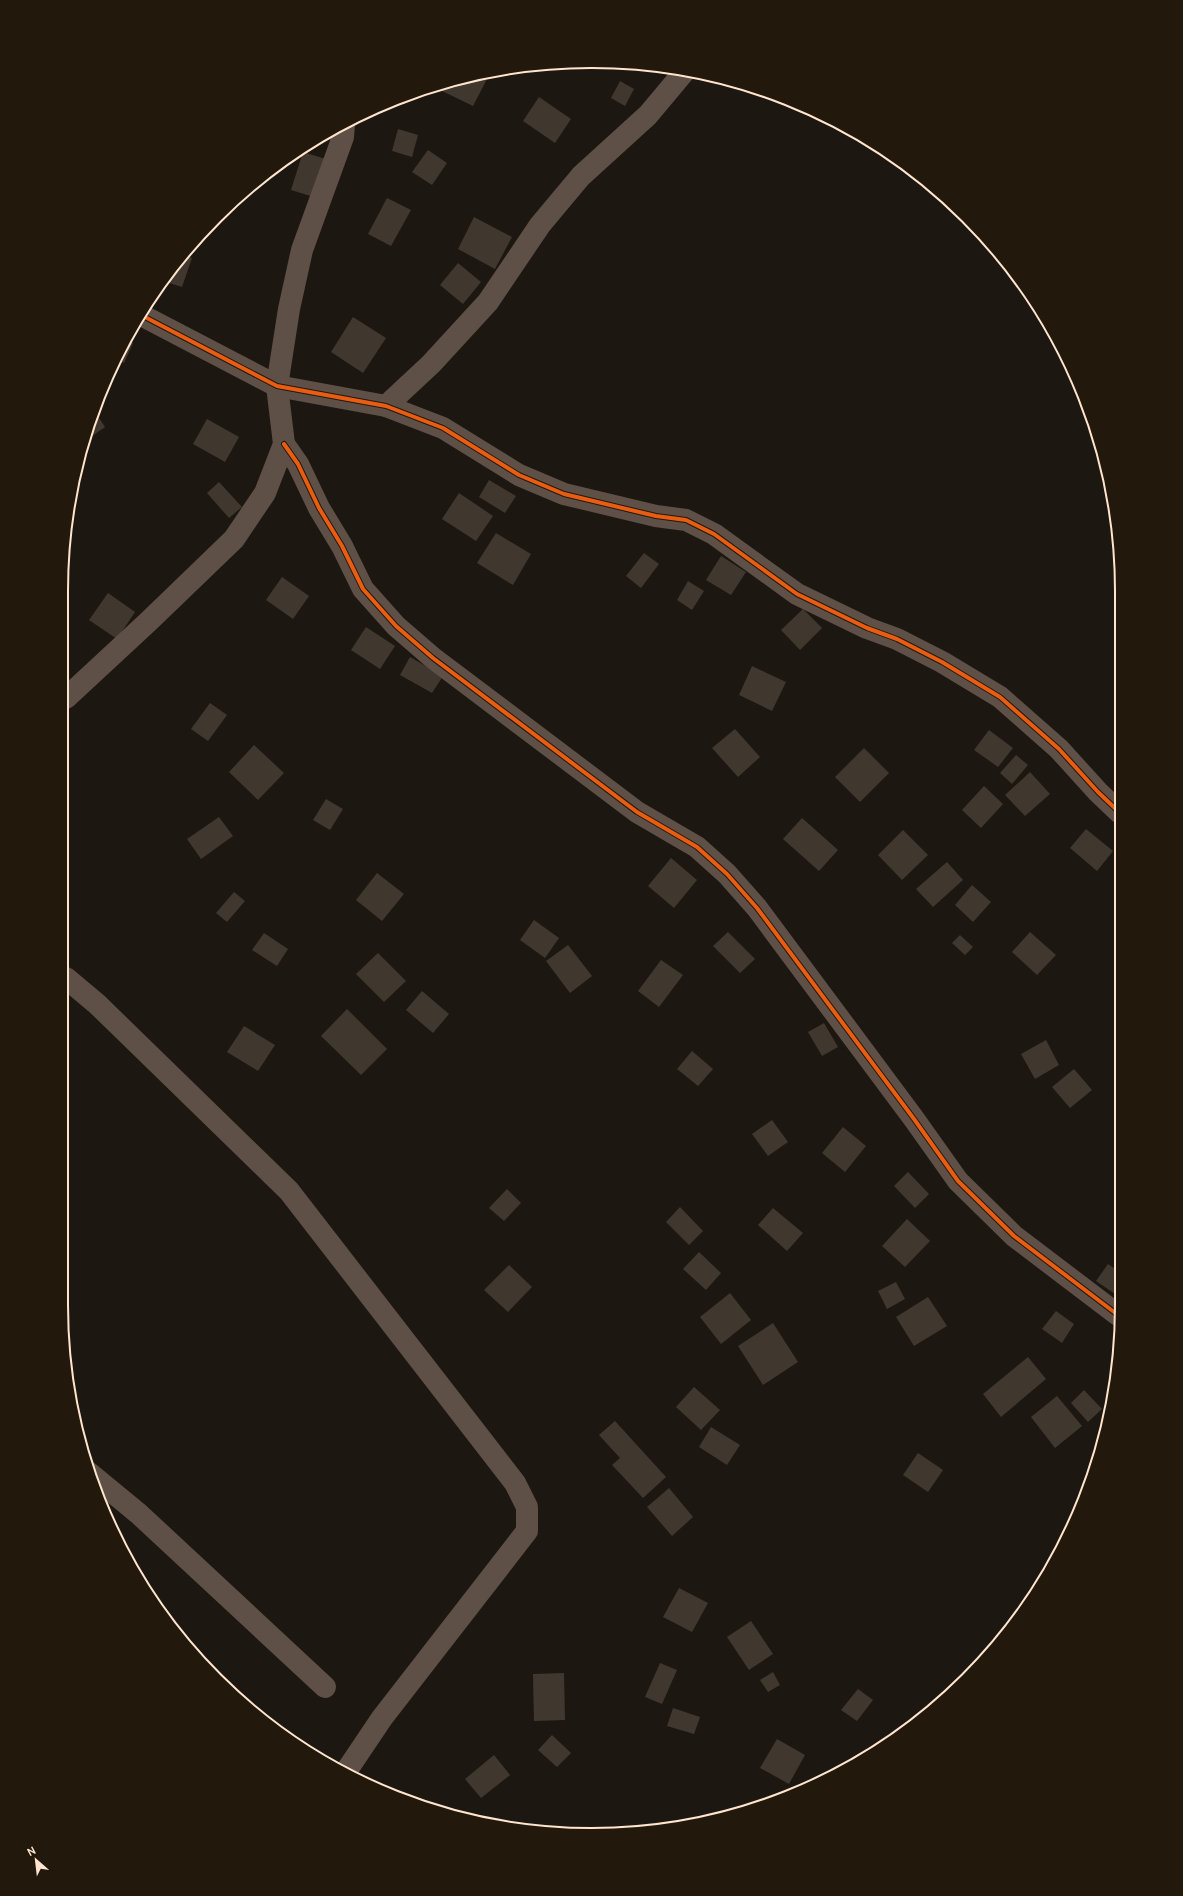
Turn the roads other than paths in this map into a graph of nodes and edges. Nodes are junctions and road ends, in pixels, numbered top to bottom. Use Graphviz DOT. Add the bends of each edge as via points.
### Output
graph roads {
  1 [pos="681,76"];
  2 [pos="343,131"];
  3 [pos="146,317"];
  4 [pos="277,386"];
  5 [pos="386,406"];
  6 [pos="284,444"];
  7 [pos="68,696"];
  8 [pos="1115,808"];
  9 [pos="68,980"];
  10 [pos="1115,1313"];
  11 [pos="99,1481"];
  12 [pos="325,1687"];
  13 [pos="348,1768"];
  1 -- 5 [label="street" via="648,114 580,176 540,225 488,302 431,364"];
  2 -- 4 [label="street" via="302,250 289,309"];
  3 -- 4 [label="street"];
  4 -- 5 [label="street"];
  4 -- 6 [label="street"];
  5 -- 8 [label="street" via="442,428 519,475 564,494 656,516 686,520 714,534 797,594 942,662 1000,697 1059,749"];
  6 -- 7 [label="street" via="265,493 234,539"];
  6 -- 10 [label="street" via="298,464 363,589 396,626 433,658 637,812 697,847 727,874 757,908 958,1181 1014,1236"];
  9 -- 13 [label="street" via="97,1004 289,1191 514,1483 527,1507 527,1531 382,1718"];
  11 -- 12 [label="street" via="139,1514"];
}
